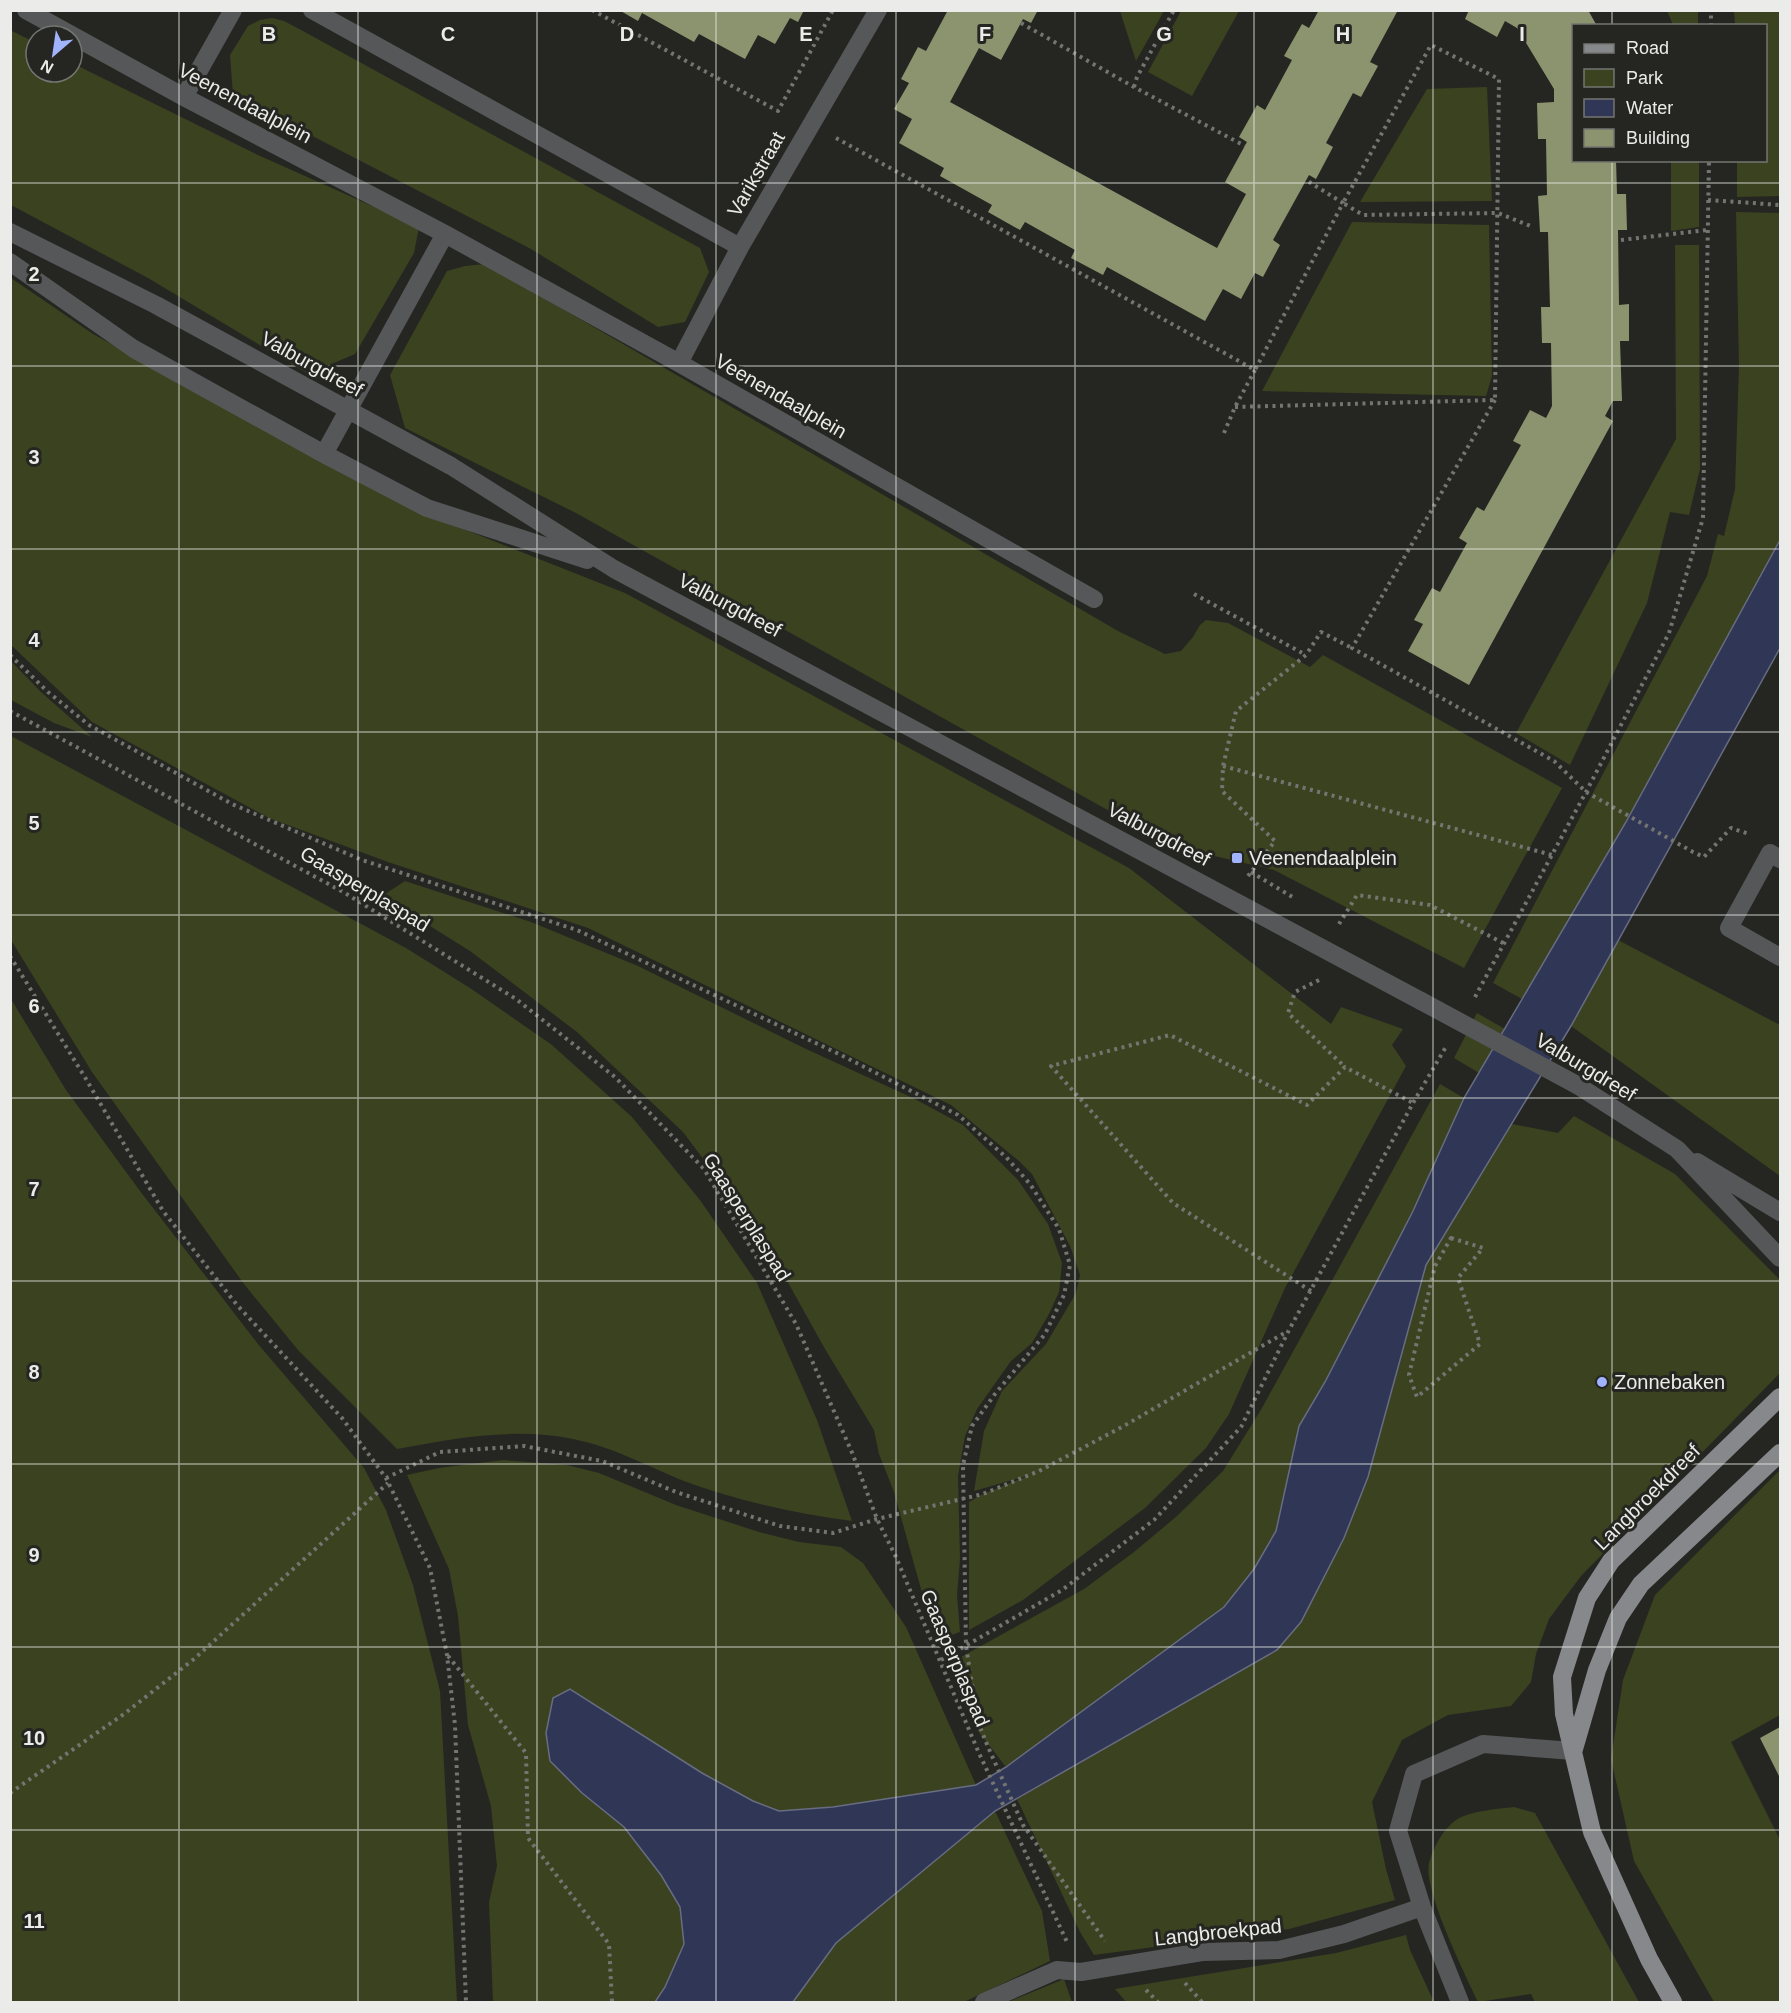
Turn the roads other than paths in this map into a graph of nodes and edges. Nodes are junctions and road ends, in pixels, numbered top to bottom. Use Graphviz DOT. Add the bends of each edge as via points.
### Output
graph roads {
  1 [pos="26,10"];
  2 [pos="233,10"];
  3 [pos="312,10"];
  4 [pos="878,10"];
  5 [pos="184,97"];
  6 [pos="10,232"];
  7 [pos="444,234"];
  8 [pos="740,247"];
  9 [pos="10,262"];
  10 [pos="678,363"];
  11 [pos="348,410"];
  12 [pos="324,454"];
  13 [pos="614,569"];
  14 [pos="1094,599"];
  15 [pos="1775,856"];
  16 [pos="1780,957"];
  17 [pos="1677,1149"];
  18 [pos="1780,1212"];
  19 [pos="1780,1258"];
  20 [pos="1780,1397"];
  21 [pos="1780,1453"];
  22 [pos="1573,1751"];
  23 [pos="1422,1907"];
  24 [pos="984,2002"];
  25 [pos="1460,2002"];
  26 [pos="1673,2002"];
  1 -- 5 [label="street, Veenendaalplein"];
  2 -- 5 [label="street"];
  3 -- 8 [label="street"];
  4 -- 8 [label="street, Varikstraat"];
  5 -- 7 [label="street, Veenendaalplein"];
  6 -- 11 [label="street, Valburgdreef" via="156,305"];
  7 -- 10 [label="street, Veenendaalplein"];
  7 -- 11 [label="street"];
  8 -- 10 [label="street, Varikstraat"];
  9 -- 12 [label="street, Valburgdreef" via="134,349"];
  10 -- 14 [label="street, Veenendaalplein"];
  11 -- 12 [label="street"];
  11 -- 13 [label="street, Valburgdreef" via="451,466"];
  12 -- 13 [label="street, Valburgdreef" via="427,508"];
  13 -- 17 [label="street, Valburgdreef, bridge" via="1577,1085"];
  15 -- 16 [label="street" via="1729,928"];
  17 -- 18 [label="street, Valburgdreef"];
  17 -- 19 [label="street, Valburgdreef"];
  20 -- 22 [label="main road, Langbroekdreef" via="1611,1561 1587,1598 1562,1677 1564,1714"];
  21 -- 22 [label="main road, Langbroekdreef" via="1641,1584 1618,1618 1597,1670"];
  22 -- 23 [label="street" via="1483,1744 1414,1774 1398,1831"];
  22 -- 26 [label="main road, Langbroekdreef" via="1592,1832 1649,1959"];
  23 -- 24 [label="street, Langbroekpad" via="1344,1934 1279,1950 1202,1952 1081,1972 1057,1970"];
  23 -- 25 [label="street"];
}
